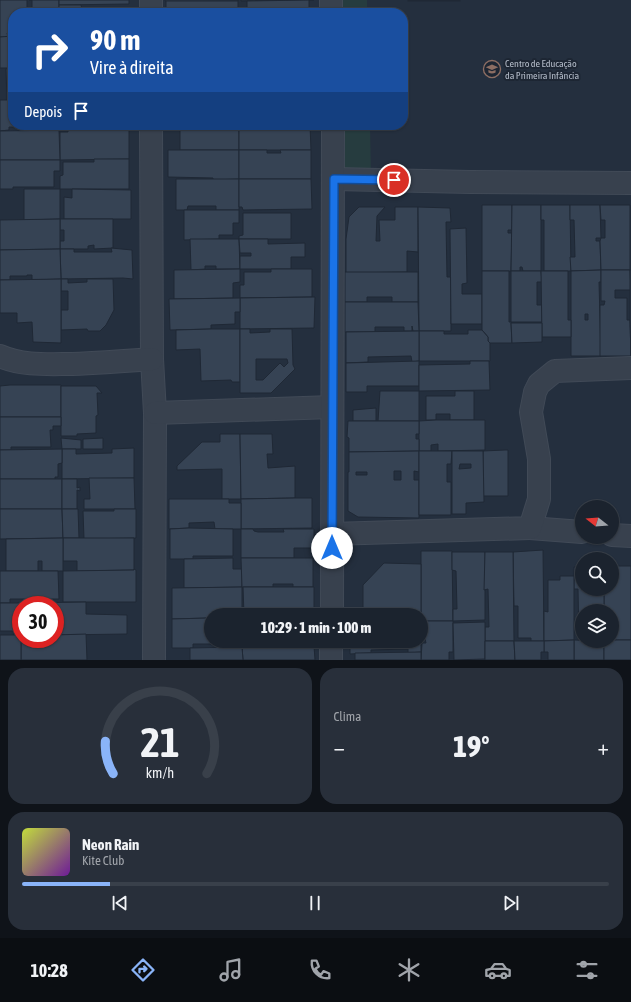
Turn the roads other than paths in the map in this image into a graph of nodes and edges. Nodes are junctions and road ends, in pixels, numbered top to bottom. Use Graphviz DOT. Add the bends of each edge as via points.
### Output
graph roads {
  1 [pos="151,130"];
  2 [pos="333,130"];
  3 [pos="334,179"];
  4 [pos="631,183"];
  5 [pos="0,356"];
  6 [pos="152,359"];
  7 [pos="631,368"];
  8 [pos="332,407"];
  9 [pos="155,413"];
  10 [pos="530,528"];
  11 [pos="575,531"];
  12 [pos="332,534"];
  13 [pos="619,535"];
  14 [pos="631,536"];
  15 [pos="332,608"];
  16 [pos="331,648"];
  17 [pos="154,660"];
  18 [pos="331,660"];
  1 -- 6 [label="street"];
  2 -- 3 [label="street"];
  3 -- 4 [label="street"];
  3 -- 8 [label="street"];
  5 -- 6 [label="street" via="19,362 42,364"];
  6 -- 9 [label="street"];
  7 -- 10 [label="street" via="555,371 540,384 531,412 539,459 539,499"];
  8 -- 9 [label="street"];
  8 -- 12 [label="street"];
  9 -- 17 [label="street"];
  10 -- 11 [label="street"];
  10 -- 12 [label="street"];
  12 -- 15 [label="street"];
  13 -- 14 [label="street"];
  16 -- 18 [label="street"];
}
